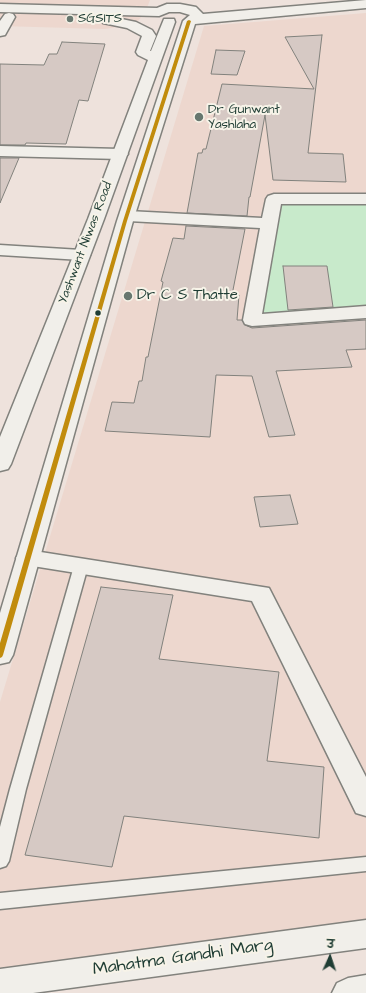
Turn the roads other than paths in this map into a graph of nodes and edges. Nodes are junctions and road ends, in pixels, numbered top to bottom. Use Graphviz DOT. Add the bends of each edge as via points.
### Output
graph roads {
  1 [pos="324,0"];
  2 [pos="229,4"];
  3 [pos="366,4"];
  4 [pos="168,10"];
  5 [pos="252,10"];
  6 [pos="3,14"];
  7 [pos="94,14"];
  8 [pos="191,16"];
  9 [pos="0,32"];
  10 [pos="155,59"];
  11 [pos="0,151"];
  12 [pos="120,154"];
  13 [pos="366,199"];
  14 [pos="128,216"];
  15 [pos="270,223"];
  16 [pos="0,250"];
  17 [pos="81,255"];
  18 [pos="366,312"];
  19 [pos="0,464"];
  20 [pos="28,558"];
  21 [pos="81,566"];
  22 [pos="0,655"];
  23 [pos="366,804"];
  24 [pos="0,861"];
  25 [pos="366,864"];
  26 [pos="0,901"];
  27 [pos="366,934"];
  28 [pos="0,983"];
  29 [pos="366,990"];
  30 [pos="348,993"];
  1 -- 5 [label="main road"];
  2 -- 5 [label="main road"];
  3 -- 5 [label="main road"];
  4 -- 7 [label="main road"];
  4 -- 7 [label="main road" via="136,7"];
  4 -- 8 [label="main road"];
  4 -- 10 [label="main road, Yashwant Niwas Road"];
  5 -- 8 [label="main road"];
  5 -- 8 [label="main road" via="242,19 216,23"];
  6 -- 7 [label="main road"];
  6 -- 9 [label="main road"];
  7 -- 10 [label="main road" via="143,30 149,36 143,52"];
  8 -- 14 [label="main road, Yashwant Niwas Road"];
  10 -- 12 [label="main road, Yashwant Niwas Road"];
  11 -- 12 [label="main road"];
  12 -- 17 [label="main road, Yashwant Niwas Road"];
  13 -- 15 [label="main road" via="274,199"];
  14 -- 15 [label="main road"];
  14 -- 20 [label="main road, Yashwant Niwas Road"];
  15 -- 18 [label="main road" via="252,320"];
  16 -- 17 [label="main road"];
  17 -- 19 [label="main road, Yashwant Niwas Road"];
  20 -- 21 [label="main road"];
  20 -- 22 [label="main road, Yashwant Niwas Road"];
  21 -- 23 [label="main road" via="261,594"];
  21 -- 24 [label="lane"];
  25 -- 26 [label="lane"];
  27 -- 28 [label="main road, Mahatma Gandhi Marg"];
  29 -- 30 [label="main road"];
}
